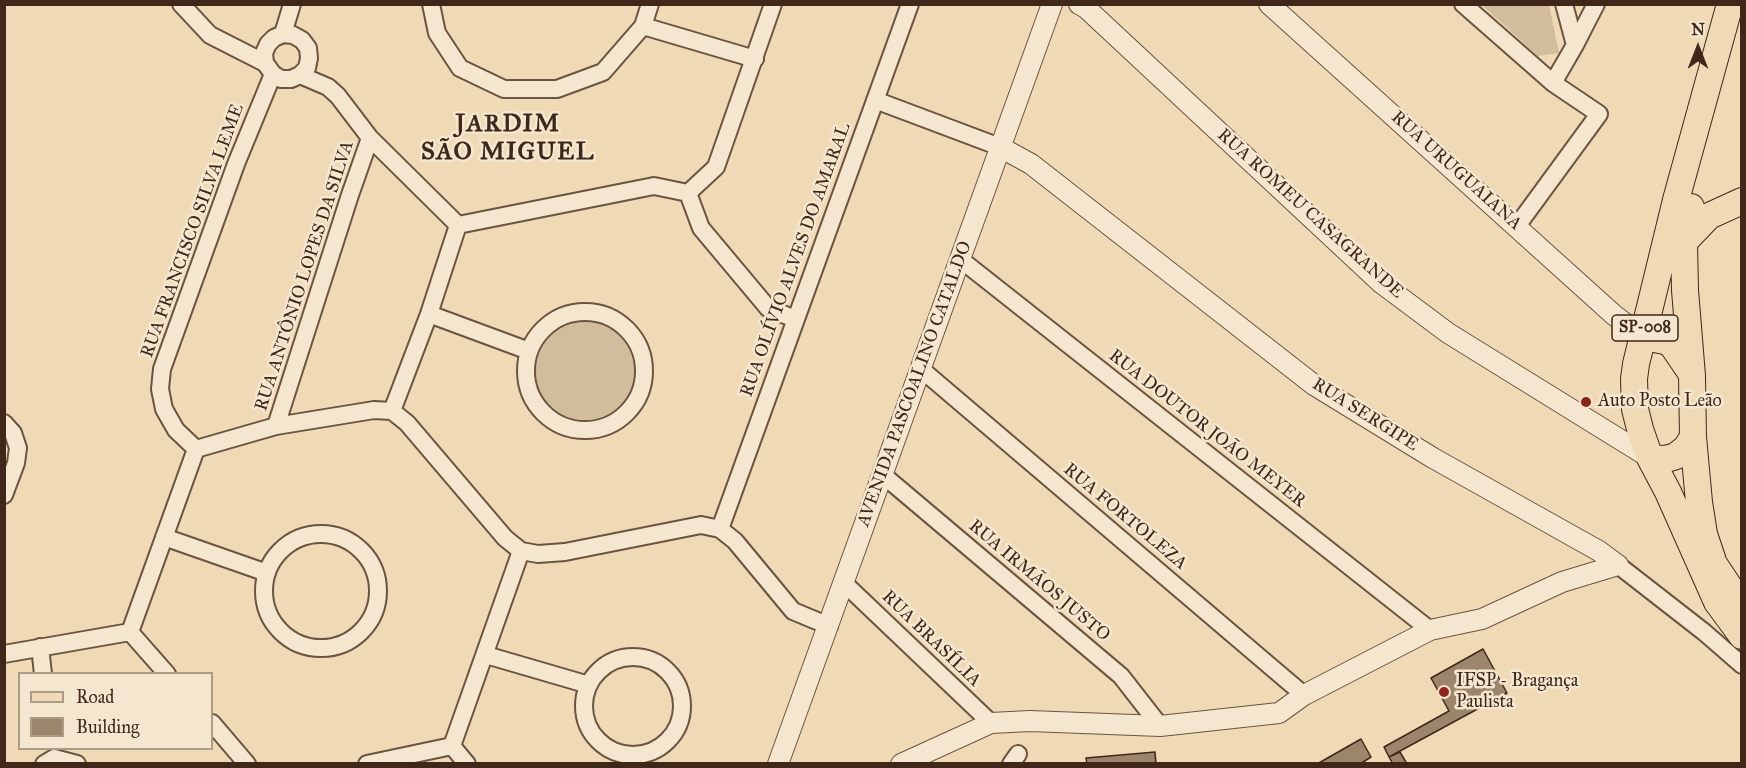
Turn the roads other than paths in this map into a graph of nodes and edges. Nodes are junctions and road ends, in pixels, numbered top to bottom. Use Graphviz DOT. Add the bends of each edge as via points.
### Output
graph roads {
  1 [pos="181,4"];
  2 [pos="292,4"];
  3 [pos="431,4"];
  4 [pos="650,4"];
  5 [pos="773,4"];
  6 [pos="909,4"];
  7 [pos="1052,4"];
  8 [pos="1079,4"];
  9 [pos="1269,4"];
  10 [pos="1463,4"];
  11 [pos="1564,4"];
  12 [pos="1596,4"];
  13 [pos="1730,4"];
  14 [pos="1742,20"];
  15 [pos="644,26"];
  16 [pos="283,34"];
  17 [pos="1575,45"];
  18 [pos="755,59"];
  19 [pos="269,69"];
  20 [pos="300,75"];
  21 [pos="1553,83"];
  22 [pos="875,100"];
  23 [pos="370,138"];
  24 [pos="1000,147"];
  25 [pos="688,193"];
  26 [pos="1742,201"];
  27 [pos="458,225"];
  28 [pos="1517,226"];
  29 [pos="1684,242"];
  30 [pos="960,259"];
  31 [pos="429,314"];
  32 [pos="795,319"];
  33 [pos="1643,337"];
  34 [pos="529,351"];
  35 [pos="921,369"];
  36 [pos="1692,376"];
  37 [pos="392,411"];
  38 [pos="4,423"];
  39 [pos="276,426"];
  40 [pos="1693,437"];
  41 [pos="196,449"];
  42 [pos="1650,458"];
  43 [pos="883,475"];
  44 [pos="4,495"];
  45 [pos="720,529"];
  46 [pos="164,537"];
  47 [pos="521,551"];
  48 [pos="1618,565"];
  49 [pos="267,573"];
  50 [pos="844,584"];
  51 [pos="1742,606"];
  52 [pos="829,626"];
  53 [pos="1430,630"];
  54 [pos="130,632"];
  55 [pos="1742,636"];
  56 [pos="40,647"];
  57 [pos="4,654"];
  58 [pos="486,655"];
  59 [pos="1742,665"];
  60 [pos="43,672"];
  61 [pos="165,672"];
  62 [pos="589,685"];
  63 [pos="1304,696"];
  64 [pos="991,723"];
  65 [pos="213,724"];
  66 [pos="1160,726"];
  67 [pos="452,746"];
  68 [pos="50,757"];
  69 [pos="76,764"];
  70 [pos="247,764"];
  71 [pos="367,764"];
  72 [pos="467,764"];
  73 [pos="778,764"];
  74 [pos="902,764"];
  1 -- 19 [label="street" via="210,35"];
  2 -- 16 [label="street"];
  3 -- 15 [label="street" via="437,33 460,68 504,89 557,89 603,72"];
  4 -- 15 [label="street"];
  5 -- 18 [label="street"];
  6 -- 22 [label="street, RUA OLÍVIO ALVES DO AMARAL"];
  7 -- 24 [label="street, AVENIDA PASCOALINO CATALDO"];
  8 -- 42 [label="street, RUA ROMEU CASAGRANDE" via="1381,283 1448,333"];
  9 -- 28 [label="street, RUA URUGUAIANA"];
  10 -- 21 [label="street"];
  11 -- 17 [label="street"];
  12 -- 17 [label="street"];
  13 -- 33 [label="main road, SP-008"];
  14 -- 29 [label="main road, SP-008" via="1692,199"];
  15 -- 18 [label="street"];
  16 -- 19 [label="street" via="274,38 264,53"];
  16 -- 20 [label="street" via="302,40 308,48 309,58"];
  17 -- 21 [label="street"];
  18 -- 25 [label="street" via="716,167"];
  19 -- 20 [label="street" via="281,79"];
  19 -- 41 [label="street, RUA FRANCISCO SILVA LEME" via="162,369 164,409 176,430"];
  20 -- 23 [label="street" via="328,87"];
  21 -- 28 [label="street" via="1599,114"];
  22 -- 24 [label="street"];
  22 -- 32 [label="street, RUA OLÍVIO ALVES DO AMARAL"];
  23 -- 27 [label="street"];
  23 -- 39 [label="street, RUA ANTÔNIO LOPES DA SILVA"];
  24 -- 30 [label="street, AVENIDA PASCOALINO CATALDO"];
  24 -- 48 [label="street, RUA SERGIPE" via="1031,164 1314,385"];
  25 -- 27 [label="street" via="654,186"];
  25 -- 32 [label="street" via="701,228 768,308"];
  26 -- 29 [label="main road" via="1709,216"];
  27 -- 31 [label="street"];
  28 -- 33 [label="street, RUA URUGUAIANA"];
  29 -- 36 [label="main road, SP-008"];
  30 -- 35 [label="street, AVENIDA PASCOALINO CATALDO"];
  30 -- 53 [label="street, RUA DOUTOR JOÃO MEYER"];
  31 -- 34 [label="street"];
  31 -- 37 [label="street"];
  32 -- 45 [label="street, RUA OLÍVIO ALVES DO AMARAL"];
  33 -- 36 [label="main road" via="1672,345"];
  33 -- 42 [label="main road, SP-008" via="1634,379 1635,409"];
  34 -- 34 [label="street" via="525,370 528,389 537,406 552,420 570,428 608,426 638,400 644,382 644,362 638,343 610,317 591,312 553,320 539,333"];
  35 -- 43 [label="street, AVENIDA PASCOALINO CATALDO"];
  35 -- 63 [label="street, RUA FORTOLEZA"];
  36 -- 40 [label="main road, SP-008"];
  37 -- 39 [label="street" via="374,410"];
  37 -- 47 [label="street"];
  38 -- 44 [label="street" via="18,448"];
  39 -- 41 [label="street"];
  40 -- 42 [label="main road" via="1676,456"];
  40 -- 51 [label="main road, SP-008" via="1704,534 1714,564"];
  41 -- 46 [label="street"];
  42 -- 55 [label="main road, SP-008" via="1717,602"];
  43 -- 50 [label="street, AVENIDA PASCOALINO CATALDO"];
  43 -- 66 [label="street, RUA IRMÃOS JUSTO" via="1121,676"];
  45 -- 47 [label="street" via="701,525 565,552 538,555"];
  45 -- 52 [label="street" via="735,541 794,611"];
  46 -- 49 [label="street"];
  46 -- 54 [label="street"];
  47 -- 58 [label="street"];
  48 -- 53 [label="street" via="1562,582 1482,619"];
  48 -- 59 [label="street, RUA SERGIPE"];
  49 -- 49 [label="street" via="267,610 290,639 327,648 361,633 372,618 378,600 378,581 372,563 344,538 326,534 290,543 276,556"];
  50 -- 52 [label="street, AVENIDA PASCOALINO CATALDO"];
  50 -- 64 [label="street, RUA BRASÍLIA"];
  52 -- 73 [label="street, AVENIDA PASCOALINO CATALDO"];
  53 -- 63 [label="street"];
  54 -- 56 [label="street"];
  54 -- 61 [label="street"];
  56 -- 57 [label="street"];
  56 -- 60 [label="street"];
  58 -- 62 [label="street"];
  58 -- 67 [label="street"];
  62 -- 62 [label="street" via="584,701 591,732 617,753 649,753 675,733 682,702 670,674 657,664 642,658 626,658 598,672"];
  63 -- 66 [label="street" via="1279,713"];
  64 -- 66 [label="street"];
  64 -- 74 [label="street"];
  65 -- 70 [label="street"];
  67 -- 71 [label="street"];
  67 -- 72 [label="street"];
  68 -- 69 [label="street"];
}
